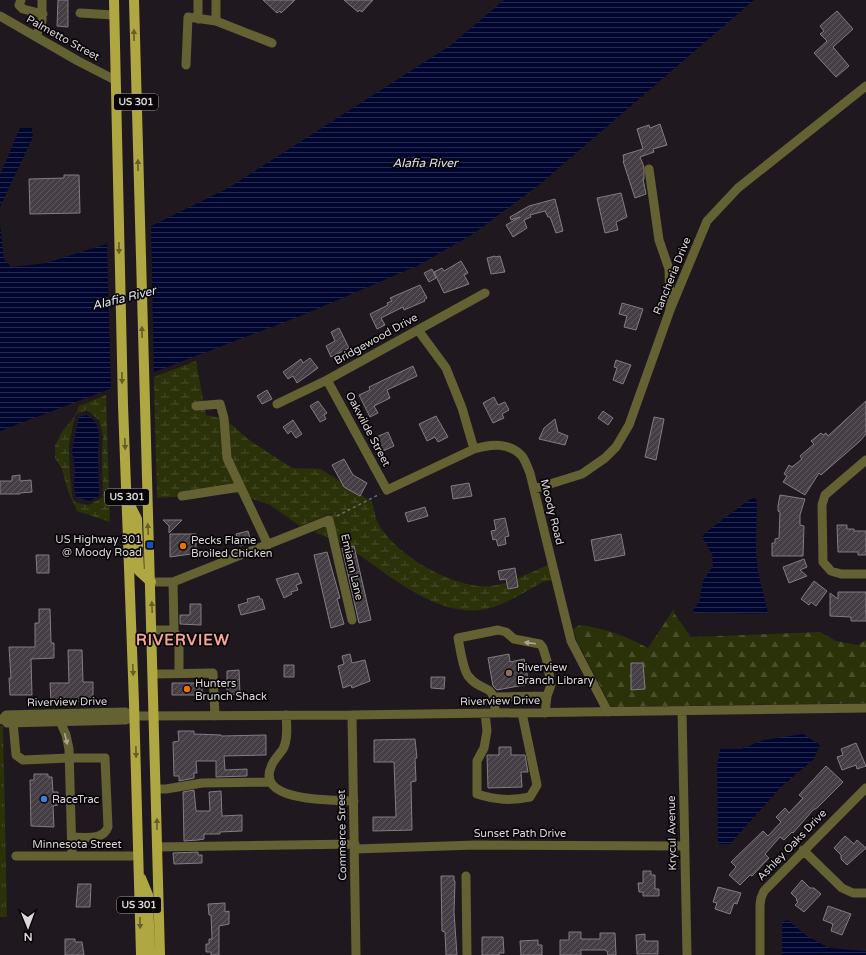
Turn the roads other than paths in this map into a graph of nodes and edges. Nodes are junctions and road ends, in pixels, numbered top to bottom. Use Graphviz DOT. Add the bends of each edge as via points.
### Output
graph roads {
  1 [pos="21,0"];
  2 [pos="42,0"];
  3 [pos="114,0"];
  4 [pos="134,0"];
  5 [pos="198,0"];
  6 [pos="216,0"];
  7 [pos="80,13"];
  8 [pos="43,14"];
  9 [pos="114,15"];
  10 [pos="0,16"];
  11 [pos="198,19"];
  12 [pos="216,21"];
  13 [pos="36,37"];
  14 [pos="272,43"];
  15 [pos="186,65"];
  16 [pos="115,80"];
  17 [pos="866,86"];
  18 [pos="649,169"];
  19 [pos="485,293"];
  20 [pos="670,310"];
  21 [pos="418,330"];
  22 [pos="327,380"];
  23 [pos="278,404"];
  24 [pos="196,406"];
  25 [pos="474,449"];
  26 [pos="866,460"];
  27 [pos="240,487"];
  28 [pos="534,489"];
  29 [pos="387,490"];
  30 [pos="182,496"];
  31 [pos="127,500"];
  32 [pos="268,545"];
  33 [pos="866,574"];
  34 [pos="151,582"];
  35 [pos="173,582"];
  36 [pos="352,620"];
  37 [pos="152,630"];
  38 [pos="174,630"];
  39 [pos="179,673"];
  40 [pos="153,674"];
  41 [pos="547,696"];
  42 [pos="494,698"];
  43 [pos="866,708"];
  44 [pos="682,711"];
  45 [pos="608,712"];
  46 [pos="485,713"];
  47 [pos="495,713"];
  48 [pos="522,713"];
  49 [pos="544,713"];
  50 [pos="286,715"];
  51 [pos="352,715"];
  52 [pos="135,716"];
  53 [pos="155,716"];
  54 [pos="215,716"];
  55 [pos="1,720"];
  56 [pos="60,721"];
  57 [pos="12,722"];
  58 [pos="70,758"];
  59 [pos="269,782"];
  60 [pos="866,788"];
  61 [pos="156,789"];
  62 [pos="354,801"];
  63 [pos="72,837"];
  64 [pos="355,846"];
  65 [pos="684,846"];
  66 [pos="158,847"];
  67 [pos="803,850"];
  68 [pos="16,856"];
  69 [pos="72,856"];
  70 [pos="138,856"];
  71 [pos="139,871"];
  72 [pos="466,876"];
  73 [pos="866,893"];
  74 [pos="141,955"];
  75 [pos="150,955"];
  76 [pos="160,955"];
  77 [pos="356,955"];
  78 [pos="467,955"];
  79 [pos="686,955"];
  80 [pos="760,955"];
  1 -- 8 [label="street" via="19,5 23,9"];
  2 -- 8 [label="street"];
  3 -- 9 [label="main road, US 301"];
  34 -- 4 [label="main road, US 301, one-way" via="143,399"];
  5 -- 11 [label="street"];
  6 -- 12 [label="street"];
  7 -- 9 [label="street"];
  8 -- 13 [label="street"];
  9 -- 16 [label="main road, US 301"];
  10 -- 13 [label="street, Palmetto Street"];
  11 -- 12 [label="street"];
  11 -- 15 [label="street" via="188,17"];
  12 -- 14 [label="street"];
  13 -- 16 [label="street, Palmetto Street"];
  16 -- 31 [label="main road, US 301, one-way"];
  17 -- 20 [label="street, Rancheria Drive" via="738,188 707,221"];
  18 -- 20 [label="street" via="659,240 669,269"];
  19 -- 21 [label="street, Bridgewood Drive"];
  20 -- 28 [label="street, Rancheria Drive" via="629,425 616,447 582,474"];
  21 -- 22 [label="street, Bridgewood Drive"];
  21 -- 25 [label="street" via="446,368 462,408"];
  22 -- 23 [label="street, Bridgewood Drive"];
  22 -- 29 [label="street, Oakwilde Street"];
  24 -- 27 [label="street" via="220,404 224,418 227,458"];
  25 -- 28 [label="street, Moody Road" via="488,445 505,446 522,456"];
  25 -- 29 [label="street, Moody Road"];
  26 -- 33 [label="street" via="825,495 822,505 823,562 831,571 841,574"];
  27 -- 30 [label="street"];
  27 -- 32 [label="street"];
  28 -- 45 [label="street, Moody Road" via="571,641"];
  31 -- 34 [label="main road" via="137,519 139,571"];
  31 -- 52 [label="main road, US 301, one-way"];
  32 -- 35 [label="street"];
  32 -- 36 [label="street, Emiann Lane" via="328,520"];
  34 -- 35 [label="street"];
  37 -- 34 [label="main road, US 301, one-way"];
  35 -- 38 [label="street"];
  37 -- 38 [label="street"];
  37 -- 40 [label="main road, US 301"];
  38 -- 39 [label="street" via="179,643"];
  39 -- 40 [label="street"];
  39 -- 54 [label="street" via="214,673"];
  40 -- 53 [label="main road, US 301"];
  41 -- 42 [label="street"];
  41 -- 42 [label="street, one-way" via="551,685 545,654 540,644 514,639 506,632 498,630 458,638 467,676 488,688"];
  41 -- 49 [label="street"];
  42 -- 47 [label="street"];
  43 -- 44 [label="street, Riverview Drive"];
  44 -- 45 [label="street, Riverview Drive"];
  44 -- 65 [label="street, Krycul Avenue"];
  45 -- 49 [label="street, Riverview Drive"];
  46 -- 47 [label="street, Riverview Drive"];
  46 -- 48 [label="street" via="487,731 484,748 477,761 478,794 512,801 530,797 537,785"];
  46 -- 51 [label="street, Riverview Drive"];
  47 -- 48 [label="street, Riverview Drive"];
  48 -- 49 [label="street, Riverview Drive"];
  50 -- 51 [label="street, Riverview Drive"];
  50 -- 54 [label="street, Riverview Drive"];
  50 -- 59 [label="street" via="284,747 271,765"];
  51 -- 62 [label="street, Commerce Street"];
  52 -- 53 [label="street, Riverview Drive"];
  52 -- 55 [label="street, Riverview Drive" via="125,712 6,715"];
  52 -- 56 [label="street, Riverview Drive" via="125,720"];
  52 -- 70 [label="main road, US 301, one-way"];
  53 -- 54 [label="street, Riverview Drive"];
  53 -- 61 [label="main road, US 301"];
  55 -- 57 [label="street, Riverview Drive" via="6,723"];
  56 -- 57 [label="street, Riverview Drive"];
  56 -- 58 [label="street, one-way" via="66,735"];
  57 -- 58 [label="street" via="18,758"];
  58 -- 63 [label="street"];
  58 -- 63 [label="street" via="105,758 108,827 102,836"];
  59 -- 61 [label="street" via="202,783 166,790"];
  59 -- 62 [label="street" via="284,794"];
  60 -- 67 [label="street, Ashley Oaks Drive"];
  66 -- 61 [label="main road, US 301, one-way"];
  62 -- 64 [label="street, Commerce Street"];
  63 -- 69 [label="street"];
  64 -- 65 [label="street, Sunset Path Drive"];
  64 -- 66 [label="street, Sunset Path Drive"];
  64 -- 77 [label="street, Commerce Street"];
  65 -- 79 [label="street, Krycul Avenue"];
  66 -- 76 [label="main road, US 301"];
  67 -- 73 [label="street" via="842,888 853,893"];
  67 -- 80 [label="street, Ashley Oaks Drive" via="764,890 760,898"];
  68 -- 69 [label="street, Minnesota Street"];
  69 -- 70 [label="street, Minnesota Street"];
  70 -- 71 [label="main road, US 301"];
  71 -- 74 [label="main road, US 301, one-way"];
  71 -- 75 [label="main road" via="148,895"];
  72 -- 78 [label="street"];
}
